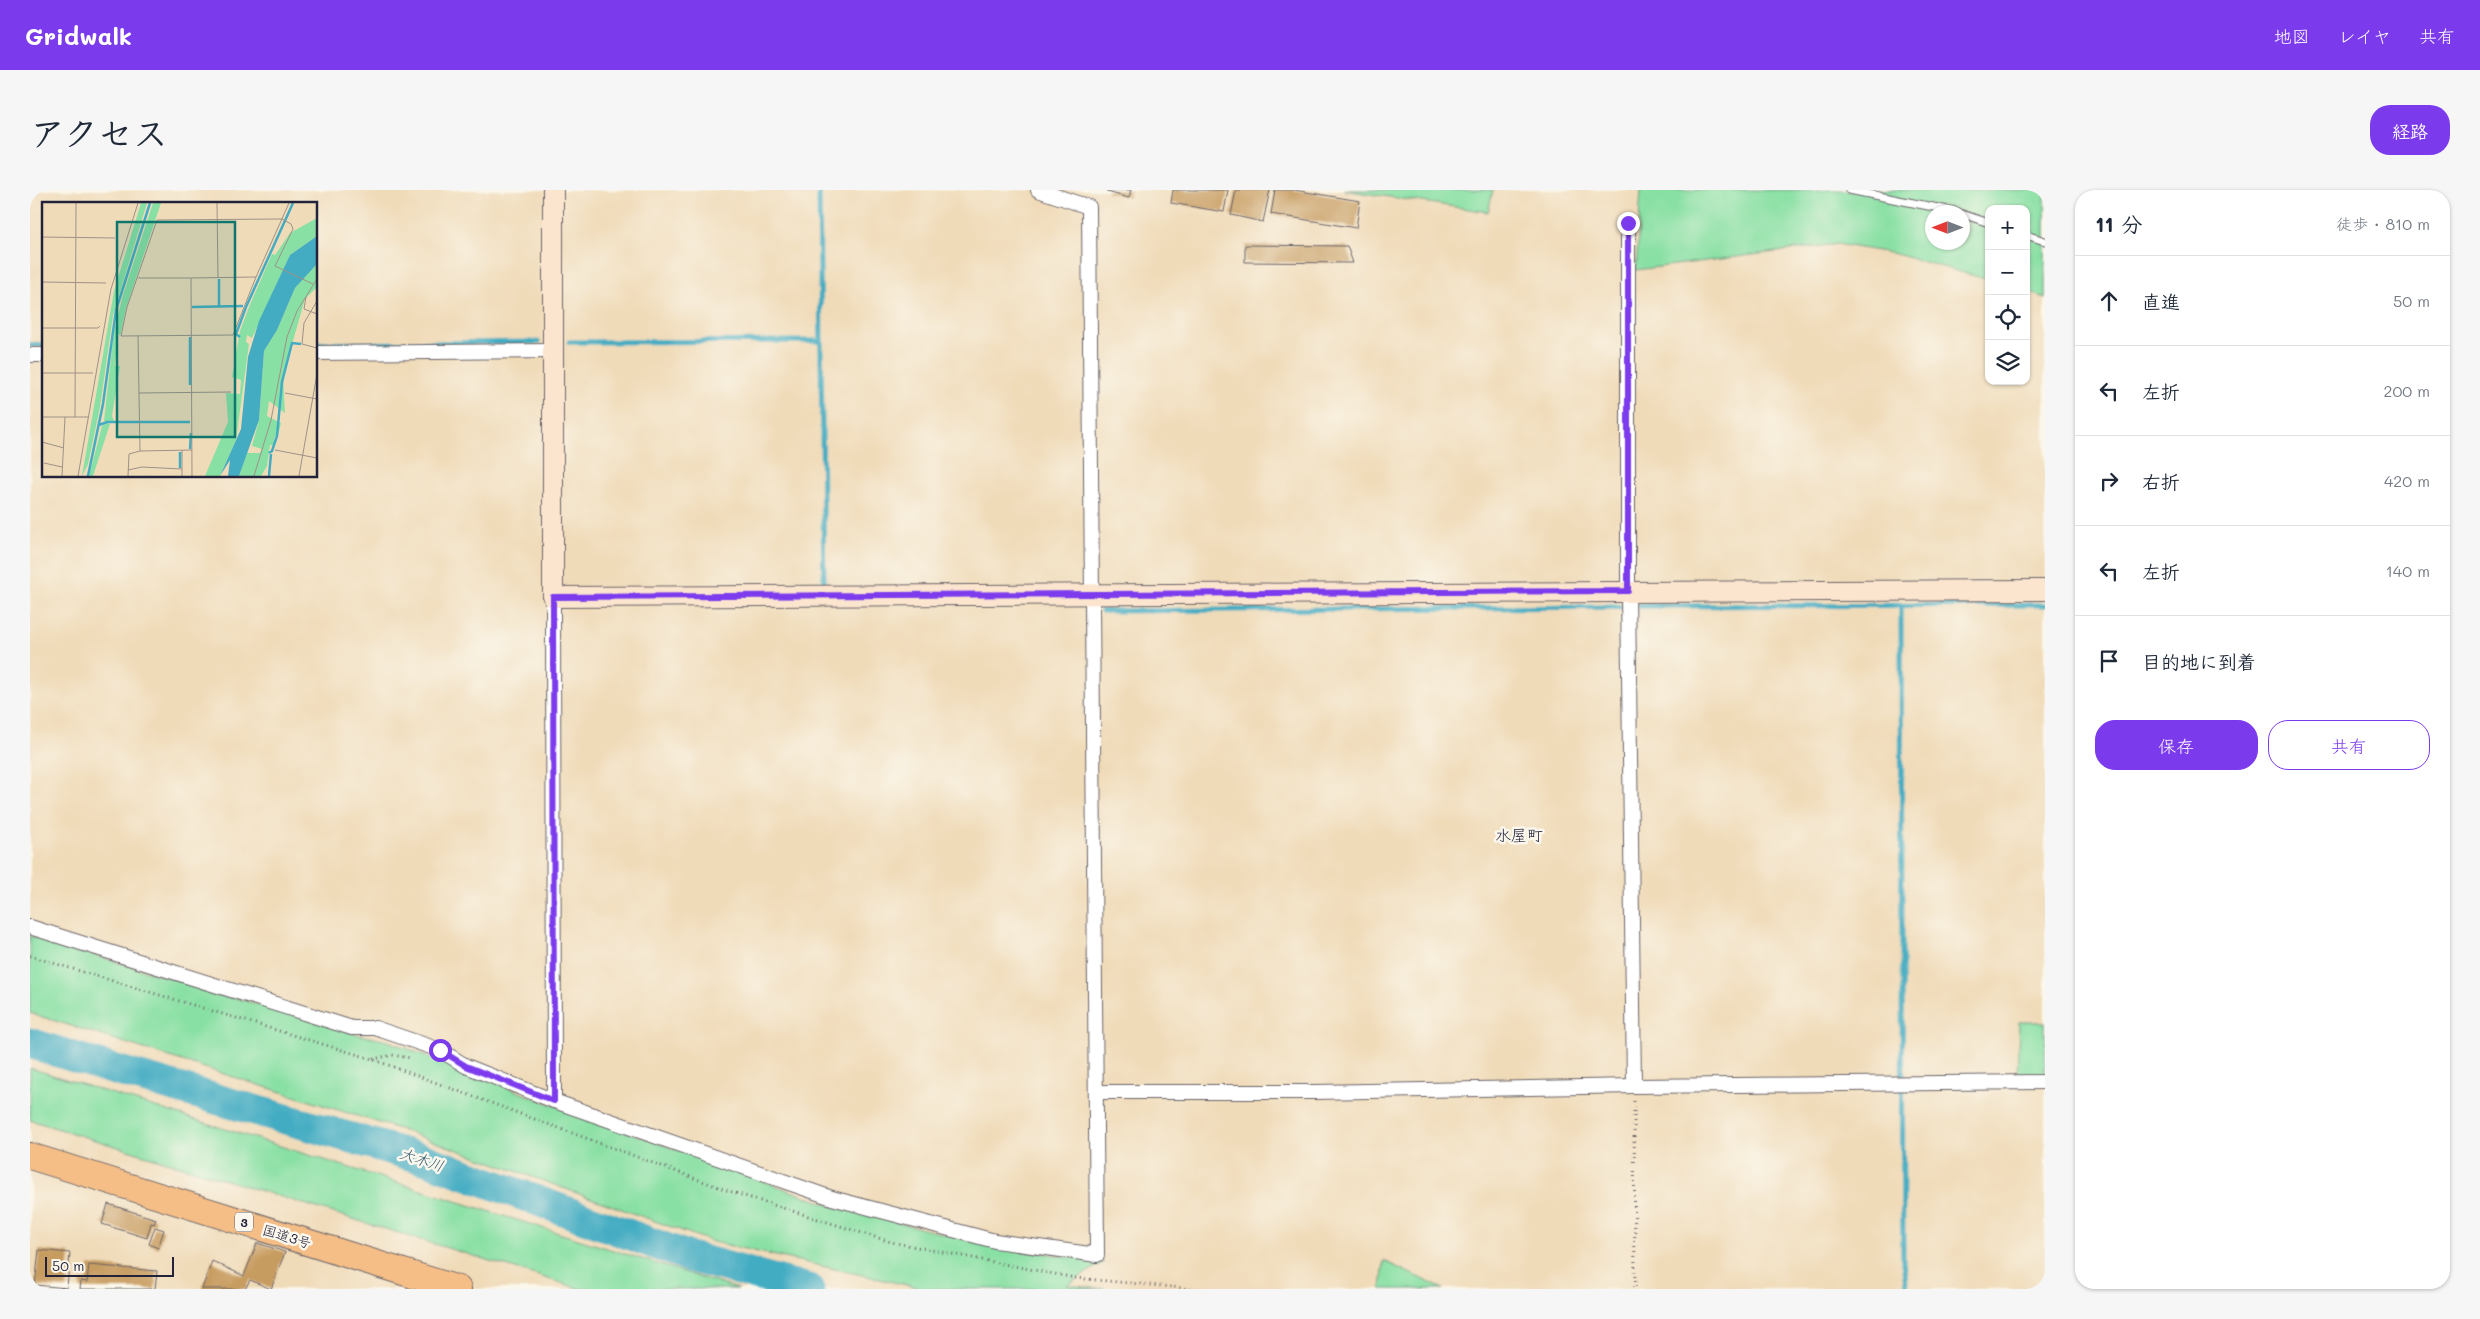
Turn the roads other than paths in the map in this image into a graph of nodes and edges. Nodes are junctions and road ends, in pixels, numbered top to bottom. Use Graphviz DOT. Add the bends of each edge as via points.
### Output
graph roads {
  1 [pos="553,190"];
  2 [pos="1038,190"];
  3 [pos="1849,190"];
  4 [pos="1925,205"];
  5 [pos="1970,217"];
  6 [pos="1985,222"];
  7 [pos="1628,223"];
  8 [pos="2030,236"];
  9 [pos="2045,241"];
  10 [pos="553,351"];
  11 [pos="318,353"];
  12 [pos="2045,590"];
  13 [pos="1628,591"];
  14 [pos="1092,595"];
  15 [pos="553,597"];
  16 [pos="30,927"];
  17 [pos="2045,1082"];
  18 [pos="1634,1086"];
  19 [pos="1098,1092"];
  20 [pos="554,1101"];
  21 [pos="30,1156"];
  22 [pos="458,1289"];
  1 -- 10 [label="street"];
  2 -- 14 [label="street" via="1089,207"];
  3 -- 4 [label="lane"];
  5 -- 6 [label="lane"];
  7 -- 13 [label="street"];
  8 -- 9 [label="lane"];
  10 -- 11 [label="street"];
  10 -- 15 [label="street"];
  12 -- 13 [label="street"];
  13 -- 14 [label="street"];
  13 -- 18 [label="street"];
  14 -- 15 [label="street"];
  14 -- 19 [label="street"];
  15 -- 20 [label="street"];
  16 -- 20 [label="street" via="352,1028 375,1028 440,1050 466,1066"];
  17 -- 18 [label="street"];
  18 -- 19 [label="street"];
  19 -- 20 [label="street" via="1097,1255 995,1241 832,1198"];
  21 -- 22 [label="highway, 国道3号 / 3"];
}
